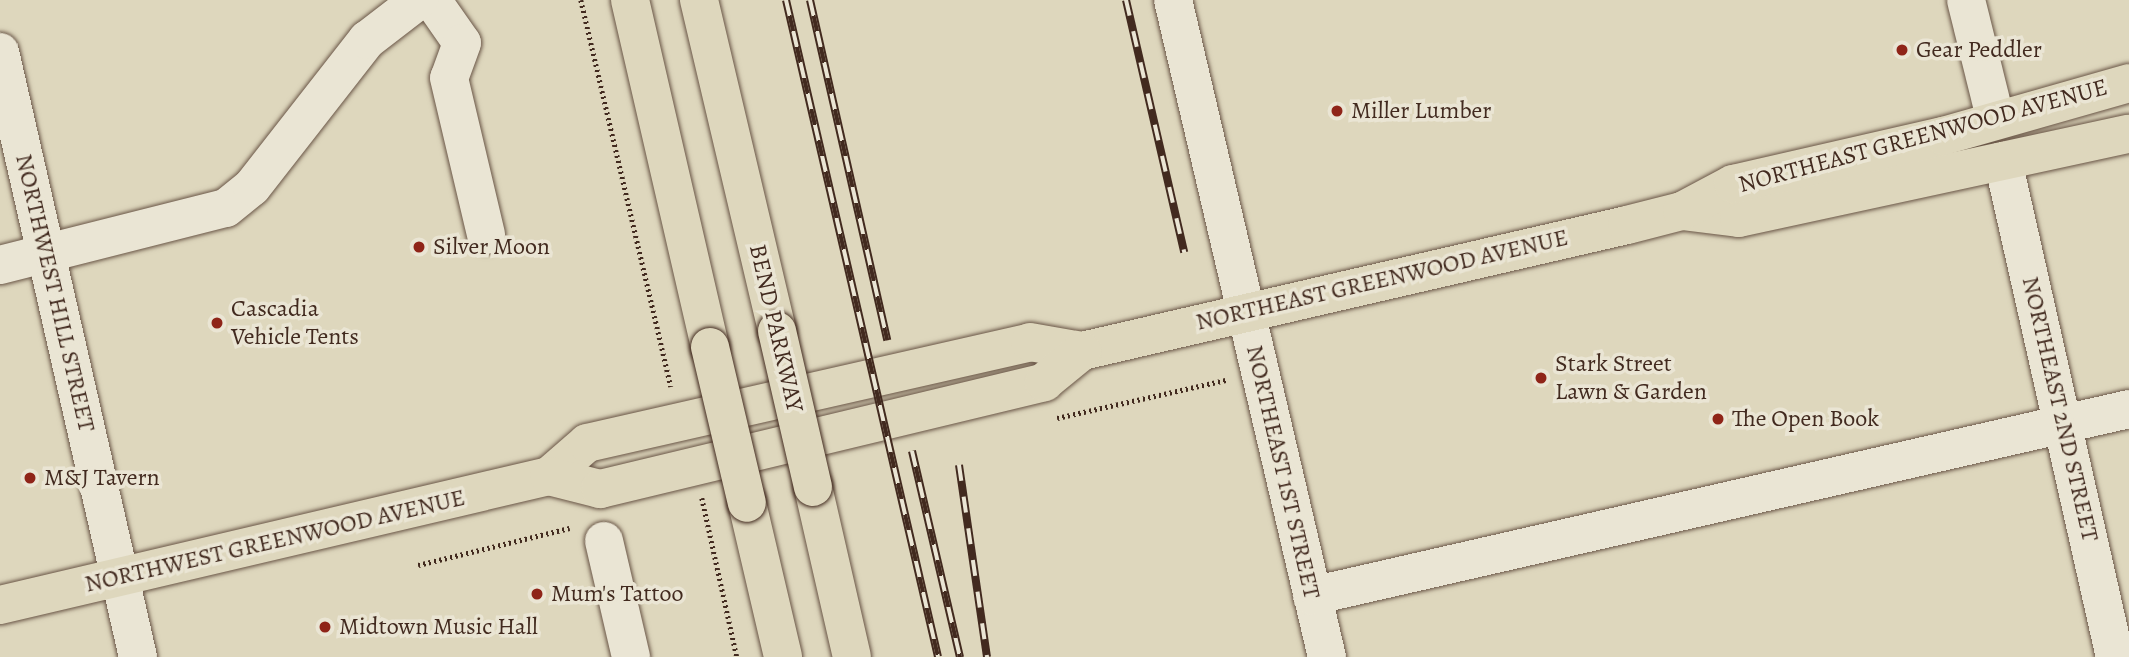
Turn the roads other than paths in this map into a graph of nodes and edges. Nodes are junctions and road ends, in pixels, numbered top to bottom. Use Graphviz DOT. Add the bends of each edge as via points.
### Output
graph roads {
  1 [pos="419,0"];
  2 [pos="432,0"];
  3 [pos="630,0"];
  4 [pos="699,0"];
  5 [pos="1173,0"];
  6 [pos="1966,0"];
  7 [pos="0,52"];
  8 [pos="2129,83"];
  9 [pos="1995,117"];
  10 [pos="2129,134"];
  11 [pos="2003,161"];
  12 [pos="1682,211"];
  13 [pos="486,235"];
  14 [pos="47,254"];
  15 [pos="0,265"];
  16 [pos="1246,310"];
  17 [pos="1082,351"];
  18 [pos="823,389"];
  19 [pos="2129,409"];
  20 [pos="2066,425"];
  21 [pos="834,433"];
  22 [pos="549,477"];
  23 [pos="604,541"];
  24 [pos="120,577"];
  25 [pos="1312,596"];
  26 [pos="0,605"];
  27 [pos="138,657"];
  28 [pos="631,657"];
  29 [pos="782,657"];
  30 [pos="852,657"];
  31 [pos="1327,657"];
  32 [pos="2115,657"];
  1 -- 14 [label="street" via="366,40 251,187 226,208"];
  2 -- 13 [label="street" via="461,43 449,78"];
  3 -- 29 [label="main road, bridge"];
  4 -- 30 [label="main road, BEND PARKWAY, bridge"];
  5 -- 16 [label="street, NORTHEAST 1ST STREET"];
  6 -- 9 [label="street"];
  7 -- 14 [label="street, NORTHWEST HILL STREET"];
  8 -- 9 [label="main road, NORTHEAST GREENWOOD AVENUE"];
  9 -- 12 [label="main road, NORTHEAST GREENWOOD AVENUE" via="1733,184"];
  10 -- 11 [label="main road, NORTHEAST GREENWOOD AVENUE"];
  11 -- 12 [label="main road, NORTHEAST GREENWOOD AVENUE" via="1739,218"];
  11 -- 20 [label="street, NORTHEAST 2ND STREET"];
  12 -- 16 [label="main road, NORTHEAST GREENWOOD AVENUE"];
  14 -- 15 [label="street"];
  14 -- 24 [label="street, NORTHWEST HILL STREET"];
  16 -- 17 [label="main road, NORTHEAST GREENWOOD AVENUE"];
  16 -- 25 [label="street, NORTHEAST 1ST STREET"];
  17 -- 18 [label="main road, NORTHEAST GREENWOOD AVENUE" via="1030,342"];
  17 -- 21 [label="main road, NORTHEAST GREENWOOD AVENUE" via="1044,382"];
  18 -- 22 [label="main road, NORTHWEST GREENWOOD AVENUE" via="587,443"];
  19 -- 20 [label="street"];
  20 -- 25 [label="street"];
  20 -- 32 [label="street, NORTHEAST 2ND STREET"];
  21 -- 22 [label="main road, NORTHWEST GREENWOOD AVENUE" via="600,489"];
  22 -- 24 [label="main road, NORTHWEST GREENWOOD AVENUE"];
  23 -- 28 [label="street"];
  24 -- 26 [label="main road, NORTHWEST GREENWOOD AVENUE"];
  24 -- 27 [label="street, NORTHWEST HILL STREET"];
  25 -- 31 [label="street, NORTHEAST 1ST STREET"];
}
